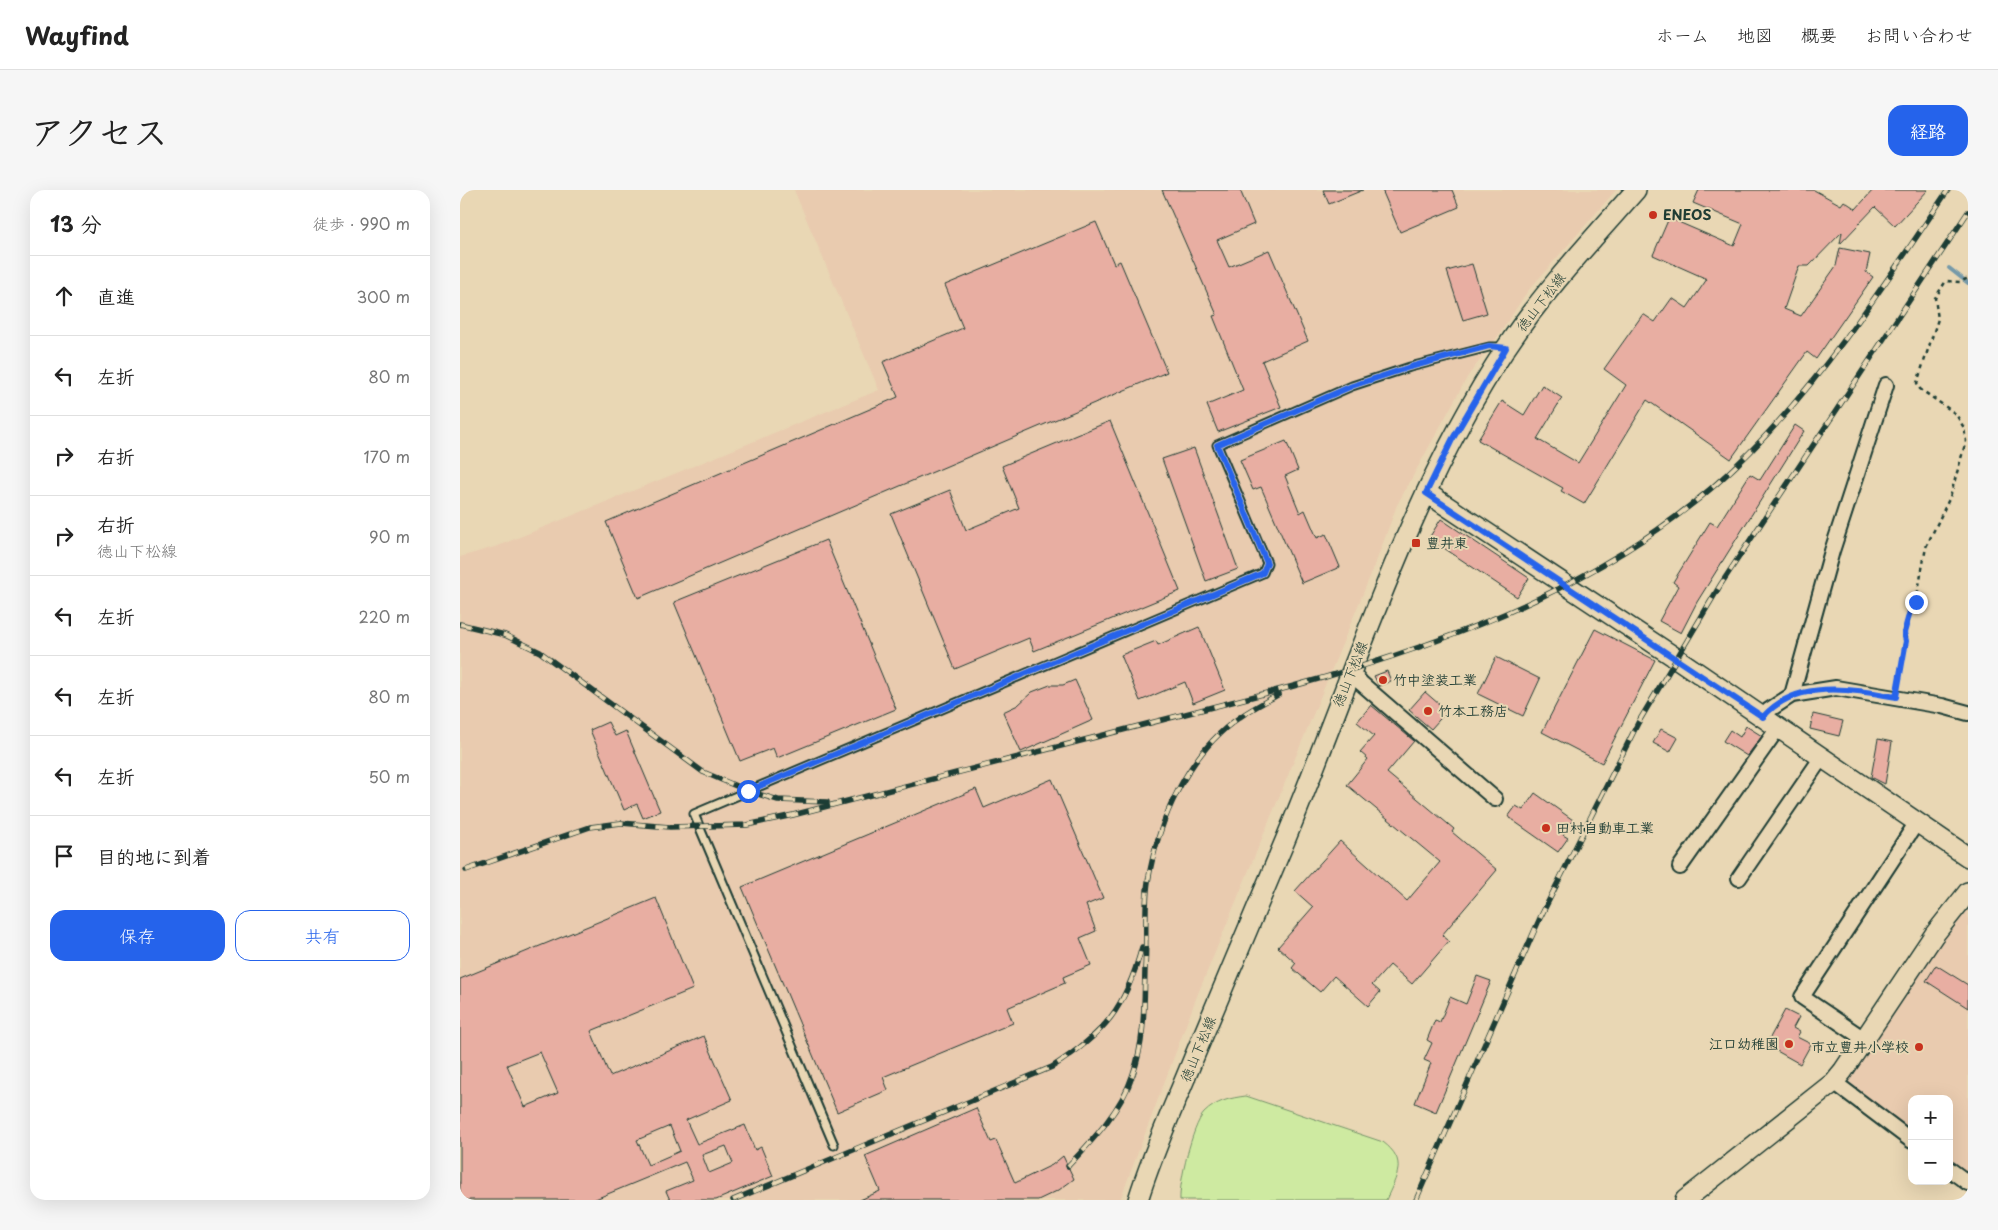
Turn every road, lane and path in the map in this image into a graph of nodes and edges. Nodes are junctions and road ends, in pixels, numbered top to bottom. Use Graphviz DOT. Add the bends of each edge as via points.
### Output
graph roads {
  1 [pos="1636,190"];
  2 [pos="1968,278"];
  3 [pos="1506,348"];
  4 [pos="1886,385"];
  5 [pos="1426,493"];
  6 [pos="1351,671"];
  7 [pos="1792,695"];
  8 [pos="1896,697"];
  9 [pos="1968,713"];
  10 [pos="1771,722"];
  11 [pos="1822,758"];
  12 [pos="1495,800"];
  13 [pos="1917,822"];
  14 [pos="1968,857"];
  15 [pos="1680,867"];
  16 [pos="1740,878"];
  17 [pos="1968,892"];
  18 [pos="1864,1039"];
  19 [pos="1834,1082"];
  20 [pos="1911,1140"];
  21 [pos="834,1145"];
  22 [pos="1953,1172"];
  23 [pos="1968,1183"];
  24 [pos="1138,1200"];
  25 [pos="1685,1200"];
  1 -- 3 [label="main road, 徳山下松線" via="1541,301"];
  2 -- 8 [label="path" via="1960,282 1946,281 1935,298 1938,319 1918,383 1920,389 1956,414 1964,428 1966,441 1950,497 1926,547 1916,602 1912,604 1904,633 1906,641"];
  3 -- 5 [label="main road, 徳山下松線" via="1452,440"];
  3 -- 21 [label="lane" via="1489,346 1352,386 1217,445 1267,563 1263,573 694,814"];
  4 -- 7 [label="street" via="1832,551"];
  5 -- 6 [label="main road, 徳山下松線"];
  5 -- 10 [label="main road"];
  6 -- 12 [label="street"];
  6 -- 24 [label="main road, 徳山下松線"];
  7 -- 8 [label="street" via="1836,688"];
  7 -- 10 [label="street" via="1769,710"];
  8 -- 9 [label="street"];
  10 -- 11 [label="main road"];
  10 -- 15 [label="street"];
  11 -- 13 [label="main road"];
  11 -- 16 [label="street"];
  13 -- 14 [label="main road"];
  13 -- 18 [label="street" via="1802,996"];
  17 -- 18 [label="main road" via="1934,935"];
  18 -- 19 [label="main road"];
  19 -- 20 [label="street"];
  19 -- 25 [label="main road"];
  22 -- 23 [label="street"];
}
